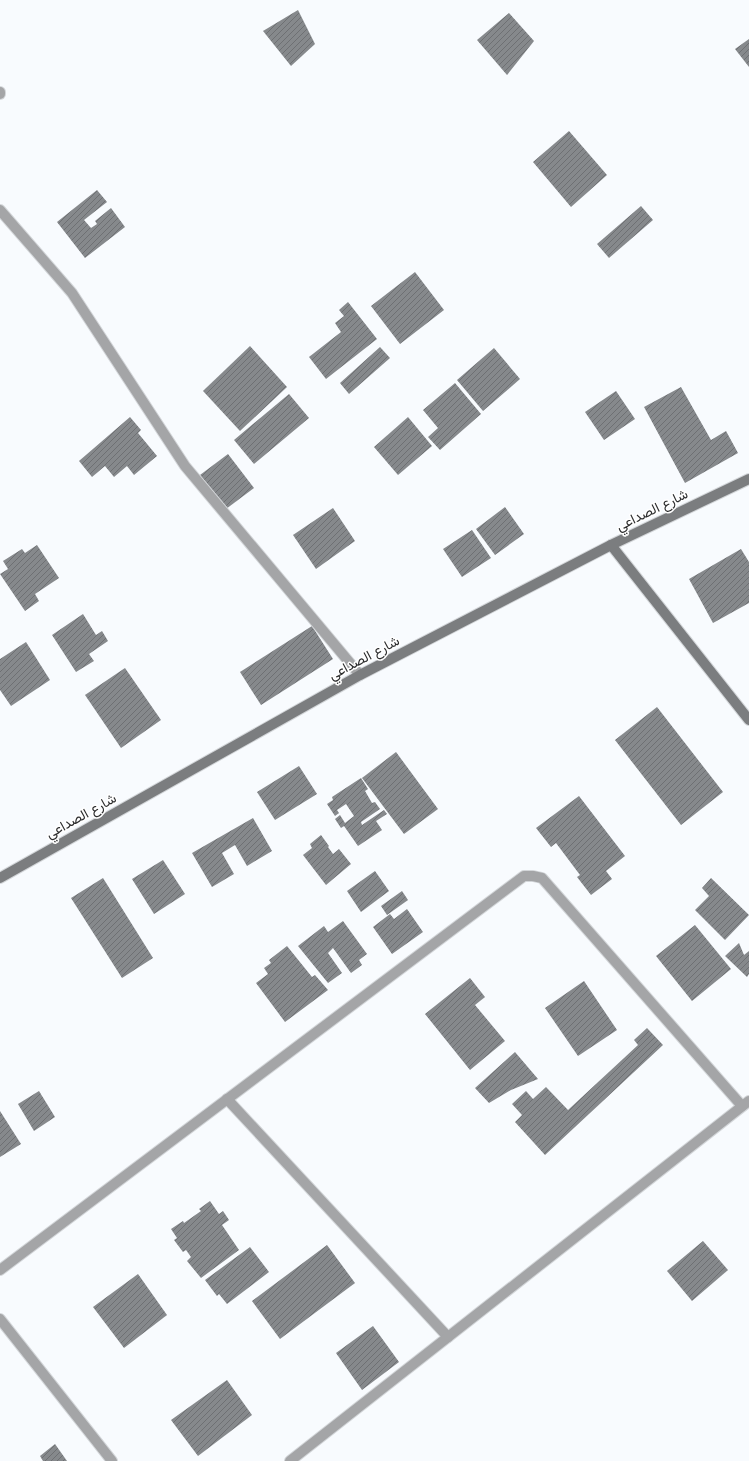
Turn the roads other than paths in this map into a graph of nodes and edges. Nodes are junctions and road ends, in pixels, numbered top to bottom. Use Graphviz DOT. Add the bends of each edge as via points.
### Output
graph roads {
  1 [pos="0,210"];
  2 [pos="749,479"];
  3 [pos="611,545"];
  4 [pos="360,675"];
  5 [pos="749,720"];
  6 [pos="0,878"];
  7 [pos="227,1099"];
  8 [pos="745,1104"];
  9 [pos="0,1270"];
  10 [pos="0,1319"];
  11 [pos="448,1337"];
  12 [pos="112,1461"];
  13 [pos="290,1461"];
  1 -- 4 [label="street" via="72,293 185,466"];
  2 -- 3 [label="street, شارع الصداعي"];
  3 -- 4 [label="street, شارع الصداعي"];
  3 -- 5 [label="street"];
  4 -- 6 [label="street, شارع الصداعي"];
  7 -- 8 [label="street" via="524,876 533,876 542,878"];
  7 -- 9 [label="street"];
  7 -- 11 [label="street"];
  8 -- 11 [label="street"];
  10 -- 12 [label="street"];
  11 -- 13 [label="street"];
}
